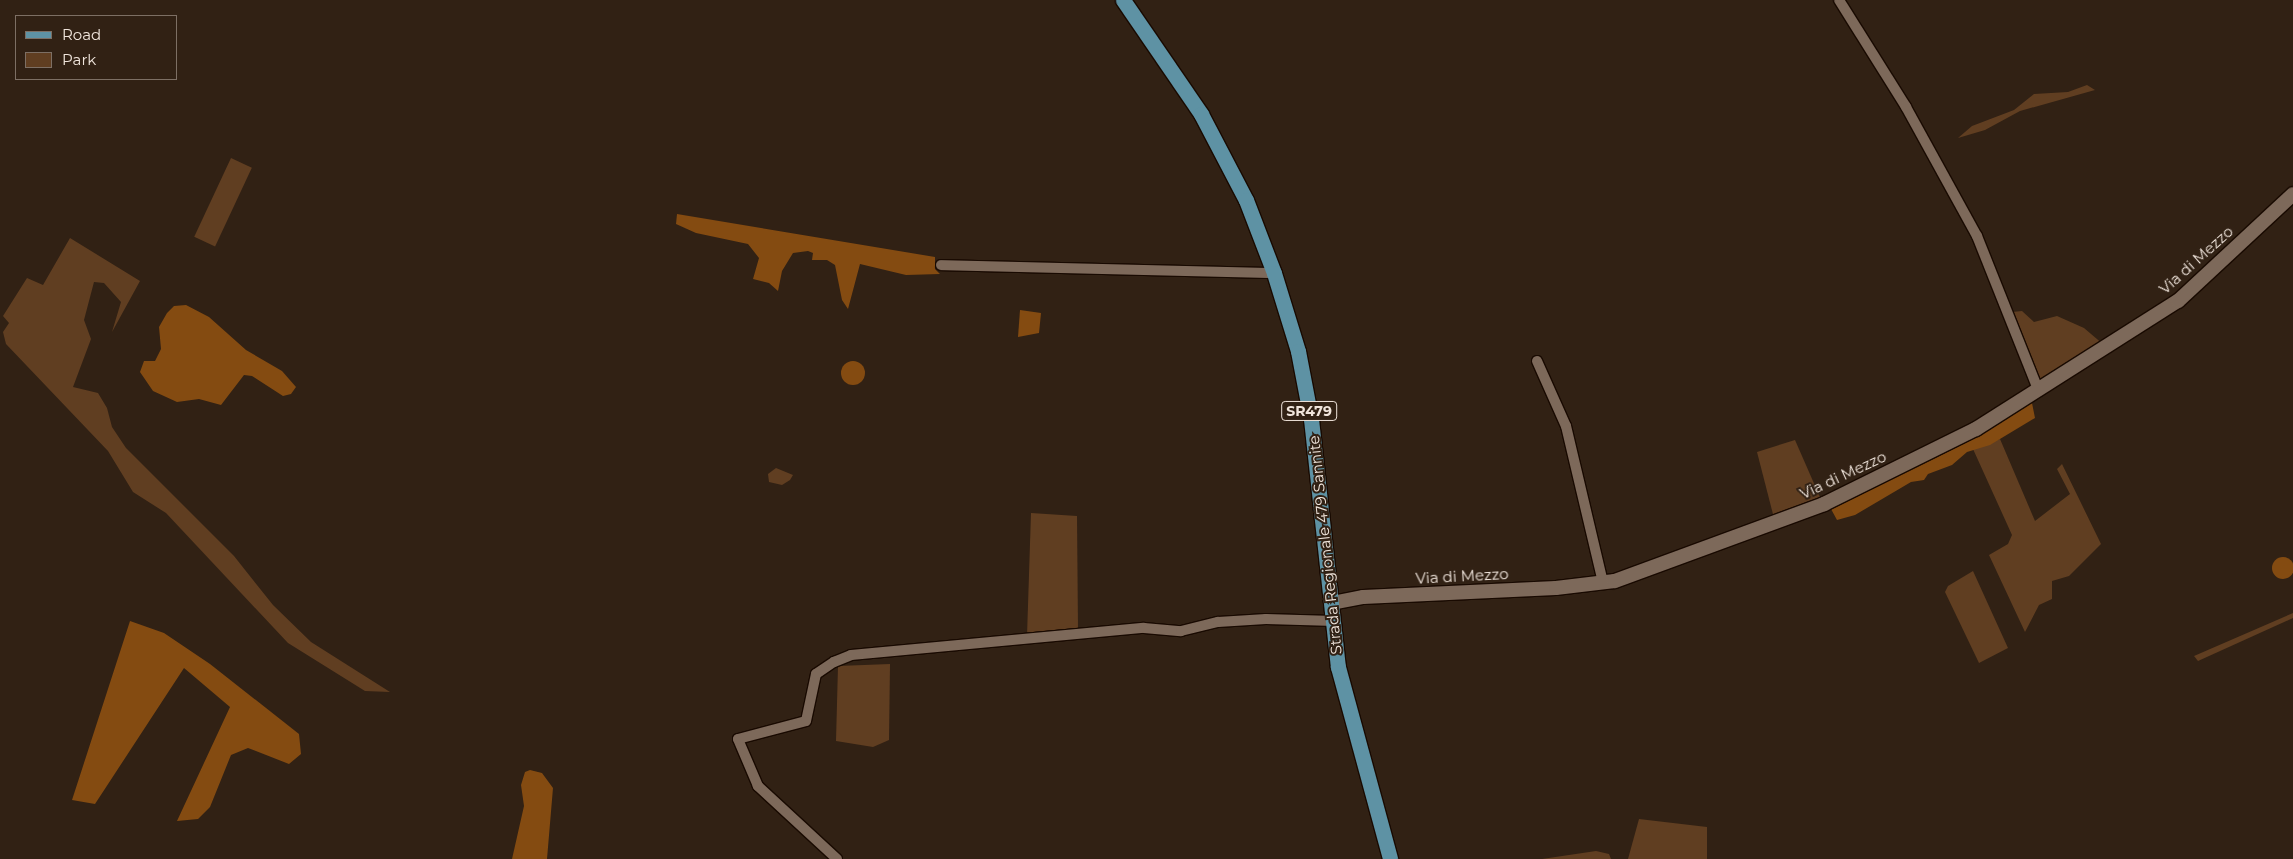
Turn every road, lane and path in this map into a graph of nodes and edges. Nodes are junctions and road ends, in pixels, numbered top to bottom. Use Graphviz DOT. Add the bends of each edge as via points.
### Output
graph roads {
  1 [pos="1123,0"];
  2 [pos="1839,0"];
  3 [pos="2293,194"];
  4 [pos="941,265"];
  5 [pos="1274,273"];
  6 [pos="1537,361"];
  7 [pos="2037,388"];
  8 [pos="1604,582"];
  9 [pos="1332,603"];
  10 [pos="1334,621"];
  11 [pos="837,859"];
  12 [pos="1390,859"];
  1 -- 5 [label="main road, Strada Regionale 479 Sannite / SR479" via="1201,114 1246,200"];
  2 -- 7 [label="street" via="1906,107 1977,236"];
  3 -- 7 [label="main road, Via di Mezzo" via="2178,302"];
  4 -- 5 [label="street"];
  5 -- 9 [label="main road, Strada Regionale 479 Sannite / SR479" via="1298,352 1311,419"];
  6 -- 8 [label="street" via="1566,426"];
  7 -- 8 [label="main road, Via di Mezzo" via="1976,429 1824,504 1698,552"];
  8 -- 9 [label="main road, Via di Mezzo" via="1363,597"];
  9 -- 10 [label="main road, Strada Regionale 479 Sannite / SR479"];
  10 -- 11 [label="street" via="1266,619 1218,622 1181,631 1144,628 852,655 834,662 816,674 806,721 738,739 758,786"];
  10 -- 12 [label="main road, Strada Regionale 479 Sannite / SR479" via="1338,667"];
}
